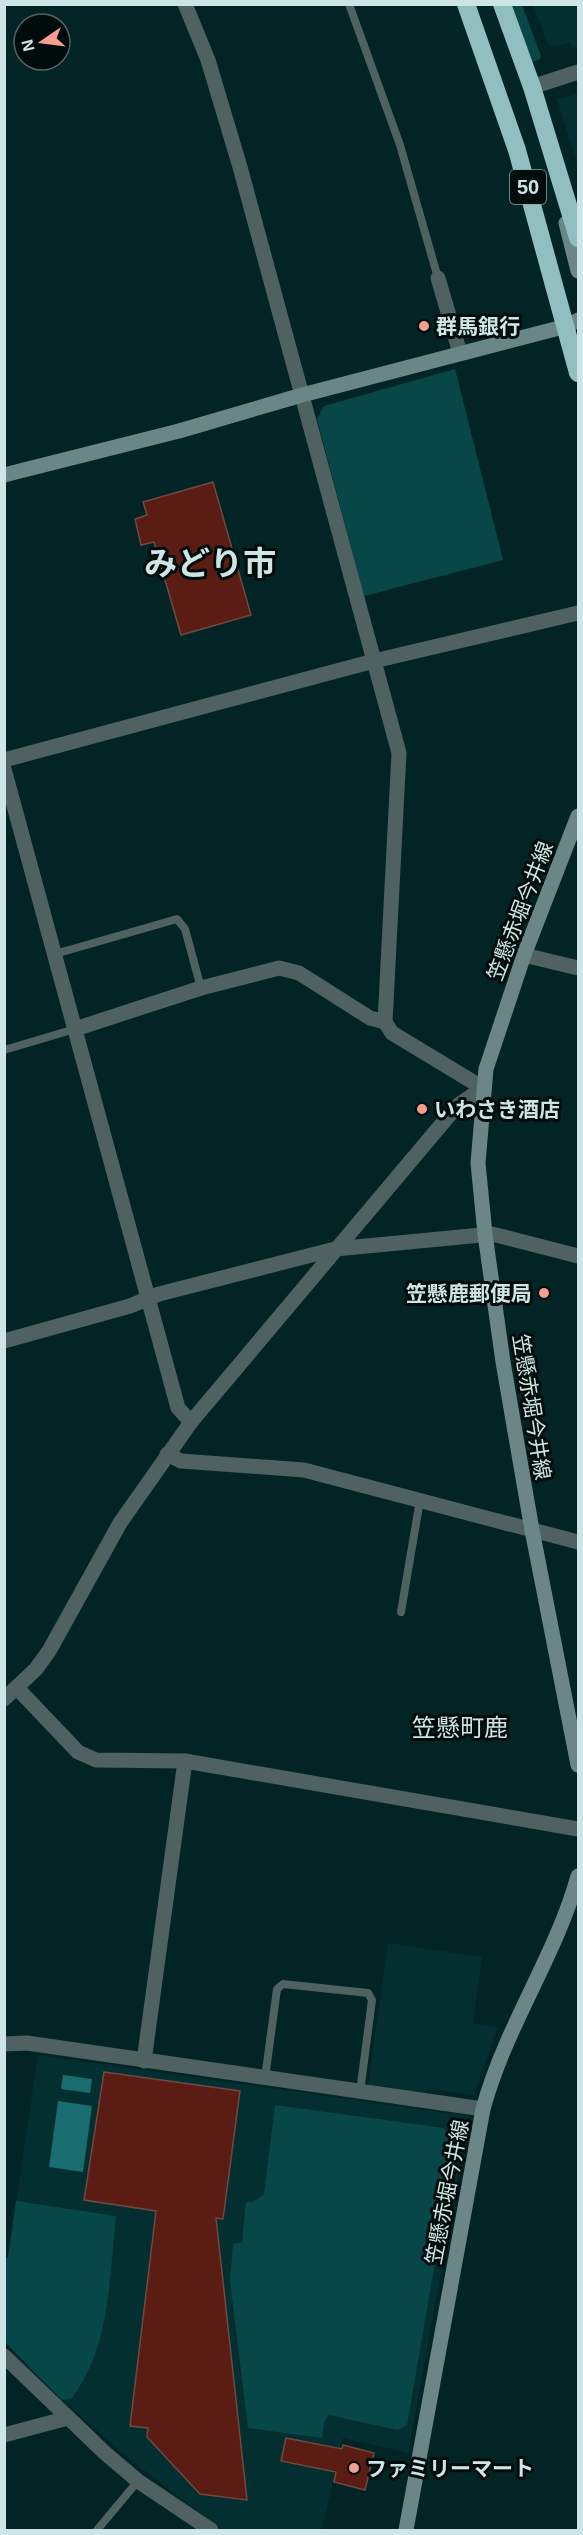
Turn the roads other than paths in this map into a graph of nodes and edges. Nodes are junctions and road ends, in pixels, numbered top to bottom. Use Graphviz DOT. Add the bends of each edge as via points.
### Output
graph roads {
  1 [pos="185,4"];
  2 [pos="349,4"];
  3 [pos="466,4"];
  4 [pos="502,4"];
  5 [pos="579,72"];
  6 [pos="532,87"];
  7 [pos="565,191"];
  8 [pos="579,238"];
  9 [pos="579,271"];
  10 [pos="438,278"];
  11 [pos="573,323"];
  12 [pos="460,353"];
  13 [pos="579,373"];
  14 [pos="302,395"];
  15 [pos="4,475"];
  16 [pos="579,614"];
  17 [pos="374,661"];
  18 [pos="4,760"];
  19 [pos="4,769"];
  20 [pos="579,816"];
  21 [pos="55,954"];
  22 [pos="524,955"];
  23 [pos="579,968"];
  24 [pos="201,988"];
  25 [pos="385,1022"];
  26 [pos="75,1029"];
  27 [pos="4,1050"];
  28 [pos="483,1088"];
  29 [pos="485,1234"];
  30 [pos="335,1249"];
  31 [pos="579,1256"];
  32 [pos="148,1298"];
  33 [pos="4,1341"];
  34 [pos="191,1422"];
  35 [pos="167,1454"];
  36 [pos="420,1500"];
  37 [pos="532,1530"];
  38 [pos="579,1542"];
  39 [pos="401,1612"];
  40 [pos="18,1689"];
  41 [pos="4,1699"];
  42 [pos="185,1761"];
  43 [pos="579,1765"];
  44 [pos="579,1829"];
  45 [pos="579,1876"];
  46 [pos="4,2044"];
  47 [pos="144,2061"];
  48 [pos="265,2078"];
  49 [pos="360,2092"];
  50 [pos="483,2109"];
  51 [pos="4,2356"];
  52 [pos="68,2418"];
  53 [pos="4,2435"];
  54 [pos="138,2481"];
  55 [pos="97,2530"];
  56 [pos="211,2530"];
  57 [pos="406,2530"];
  1 -- 14 [label="street" via="226,120"];
  2 -- 10 [label="lane" via="400,145"];
  3 -- 11 [label="highway, 50"];
  4 -- 6 [label="highway, 50"];
  5 -- 6 [label="street"];
  6 -- 7 [label="highway, 50"];
  7 -- 8 [label="highway, 50"];
  7 -- 9 [label="main road" via="561,207"];
  10 -- 12 [label="street"];
  11 -- 12 [label="main road"];
  11 -- 13 [label="highway, 50"];
  12 -- 14 [label="main road"];
  14 -- 15 [label="main road"];
  14 -- 17 [label="street"];
  16 -- 17 [label="street"];
  17 -- 18 [label="street"];
  17 -- 25 [label="street" via="399,753"];
  19 -- 21 [label="street"];
  20 -- 22 [label="main road, 笠懸赤堀今井線"];
  21 -- 24 [label="lane" via="177,919 185,929"];
  21 -- 26 [label="street"];
  22 -- 23 [label="street"];
  22 -- 28 [label="main road, 笠懸赤堀今井線"];
  24 -- 25 [label="street" via="285,968 370,1018"];
  24 -- 26 [label="street"];
  25 -- 28 [label="street" via="392,1033"];
  26 -- 27 [label="lane"];
  26 -- 32 [label="street"];
  28 -- 29 [label="main road, 笠懸赤堀今井線" via="478,1163"];
  28 -- 30 [label="street" via="458,1106"];
  29 -- 30 [label="street"];
  29 -- 31 [label="street"];
  29 -- 37 [label="main road, 笠懸赤堀今井線"];
  30 -- 32 [label="street"];
  30 -- 34 [label="street"];
  32 -- 33 [label="street"];
  32 -- 34 [label="street" via="178,1408"];
  34 -- 35 [label="street"];
  35 -- 36 [label="street" via="181,1461 304,1470"];
  35 -- 40 [label="street" via="120,1523 49,1651"];
  36 -- 37 [label="street"];
  36 -- 39 [label="lane"];
  37 -- 38 [label="street"];
  37 -- 43 [label="main road, 笠懸赤堀今井線"];
  40 -- 41 [label="street"];
  40 -- 42 [label="street" via="83,1755 96,1760"];
  42 -- 44 [label="street"];
  42 -- 47 [label="street"];
  45 -- 50 [label="main road, 笠懸赤堀今井線" via="502,2050"];
  46 -- 47 [label="street" via="27,2043"];
  47 -- 48 [label="street"];
  48 -- 49 [label="street"];
  48 -- 49 [label="lane" via="277,1989 283,1984 368,1993 372,2000"];
  49 -- 50 [label="street"];
  50 -- 57 [label="main road, 笠懸赤堀今井線"];
  51 -- 52 [label="street"];
  52 -- 53 [label="street"];
  52 -- 54 [label="street"];
  54 -- 55 [label="lane"];
  54 -- 56 [label="street"];
}
